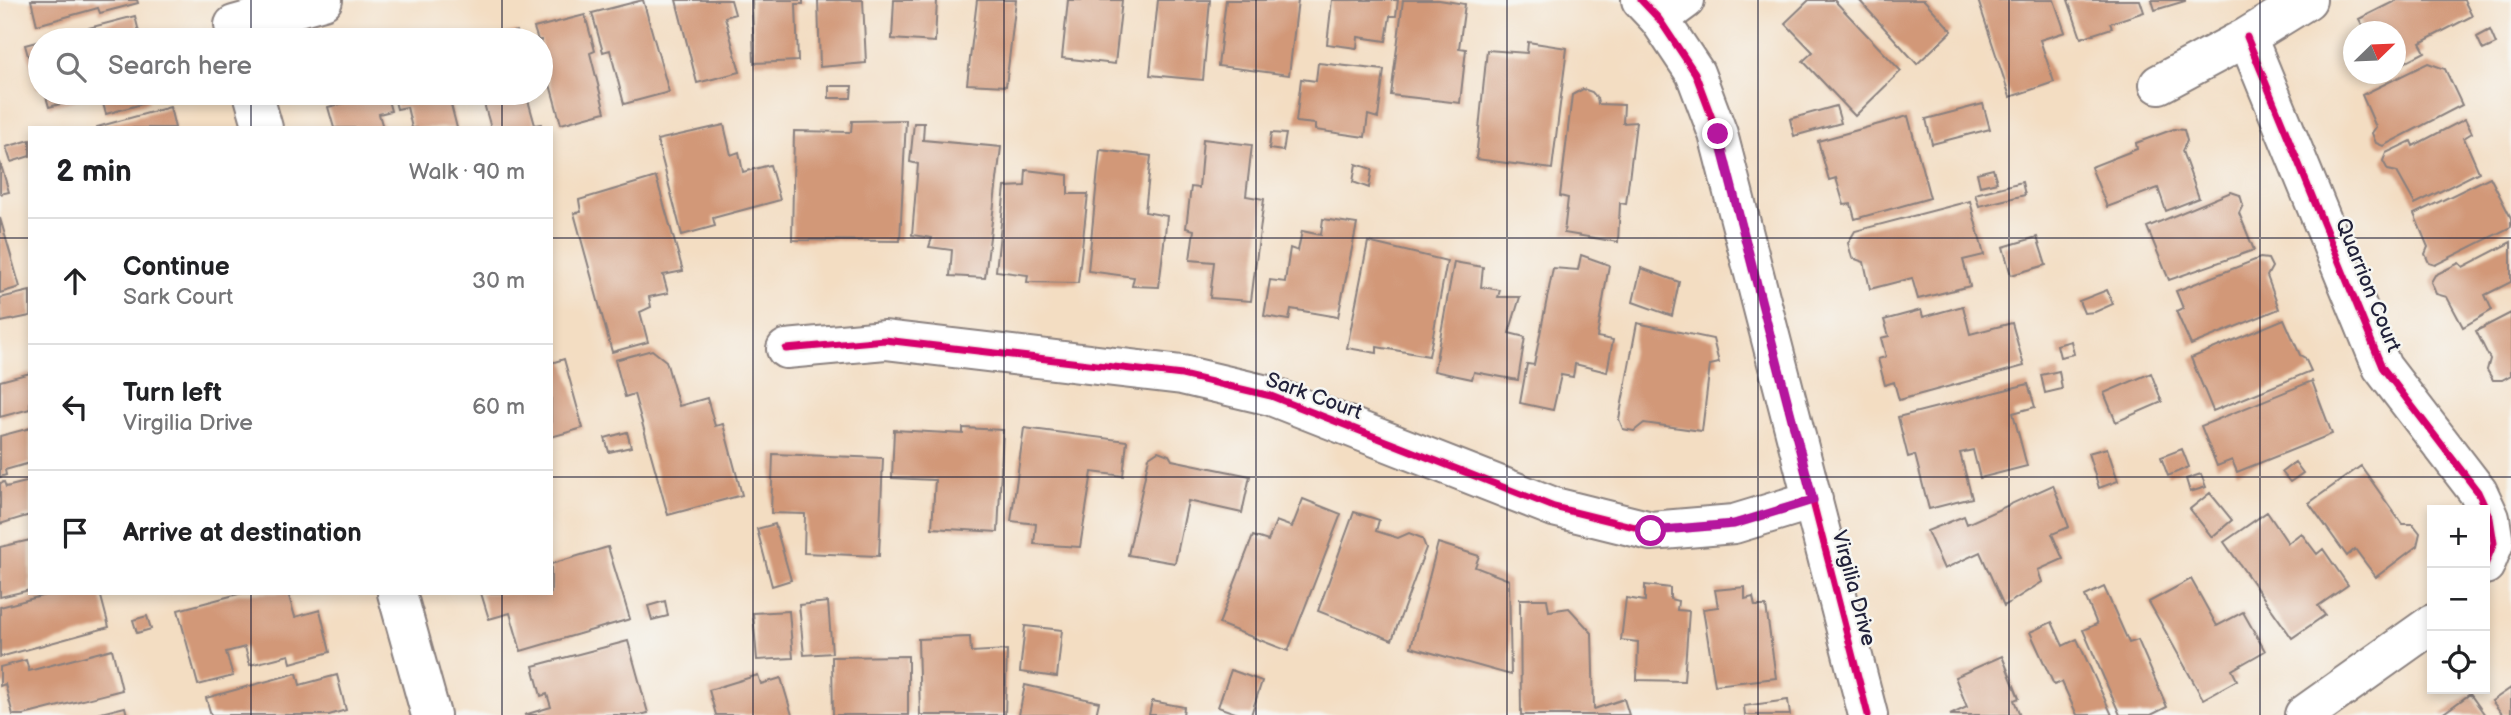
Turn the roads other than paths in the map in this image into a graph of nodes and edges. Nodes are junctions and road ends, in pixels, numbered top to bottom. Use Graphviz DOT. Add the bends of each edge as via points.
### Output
graph roads {
  1 [pos="323,0"];
  2 [pos="2306,0"];
  3 [pos="1662,6"];
  4 [pos="233,22"];
  5 [pos="2248,37"];
  6 [pos="2159,84"];
  7 [pos="256,105"];
  8 [pos="262,126"];
  9 [pos="786,349"];
  10 [pos="1813,500"];
  11 [pos="2484,505"];
  12 [pos="2490,518"];
  13 [pos="2490,553"];
  14 [pos="398,595"];
  15 [pos="2427,628"];
  16 [pos="431,715"];
  17 [pos="1868,715"];
  18 [pos="2304,715"];
  1 -- 4 [label="street"];
  2 -- 5 [label="street"];
  3 -- 10 [label="street, Virgilia Drive" via="1718,134"];
  5 -- 6 [label="street"];
  5 -- 11 [label="street, Quarrion Court" via="2382,367"];
  7 -- 8 [label="street"];
  9 -- 10 [label="street, Sark Court" via="885,340 1182,375 1271,396 1554,507 1651,531 1734,524"];
  10 -- 17 [label="street, Virgilia Drive"];
  12 -- 13 [label="street, Quarrion Court" via="2494,543"];
  14 -- 16 [label="street"];
  15 -- 18 [label="street"];
}
